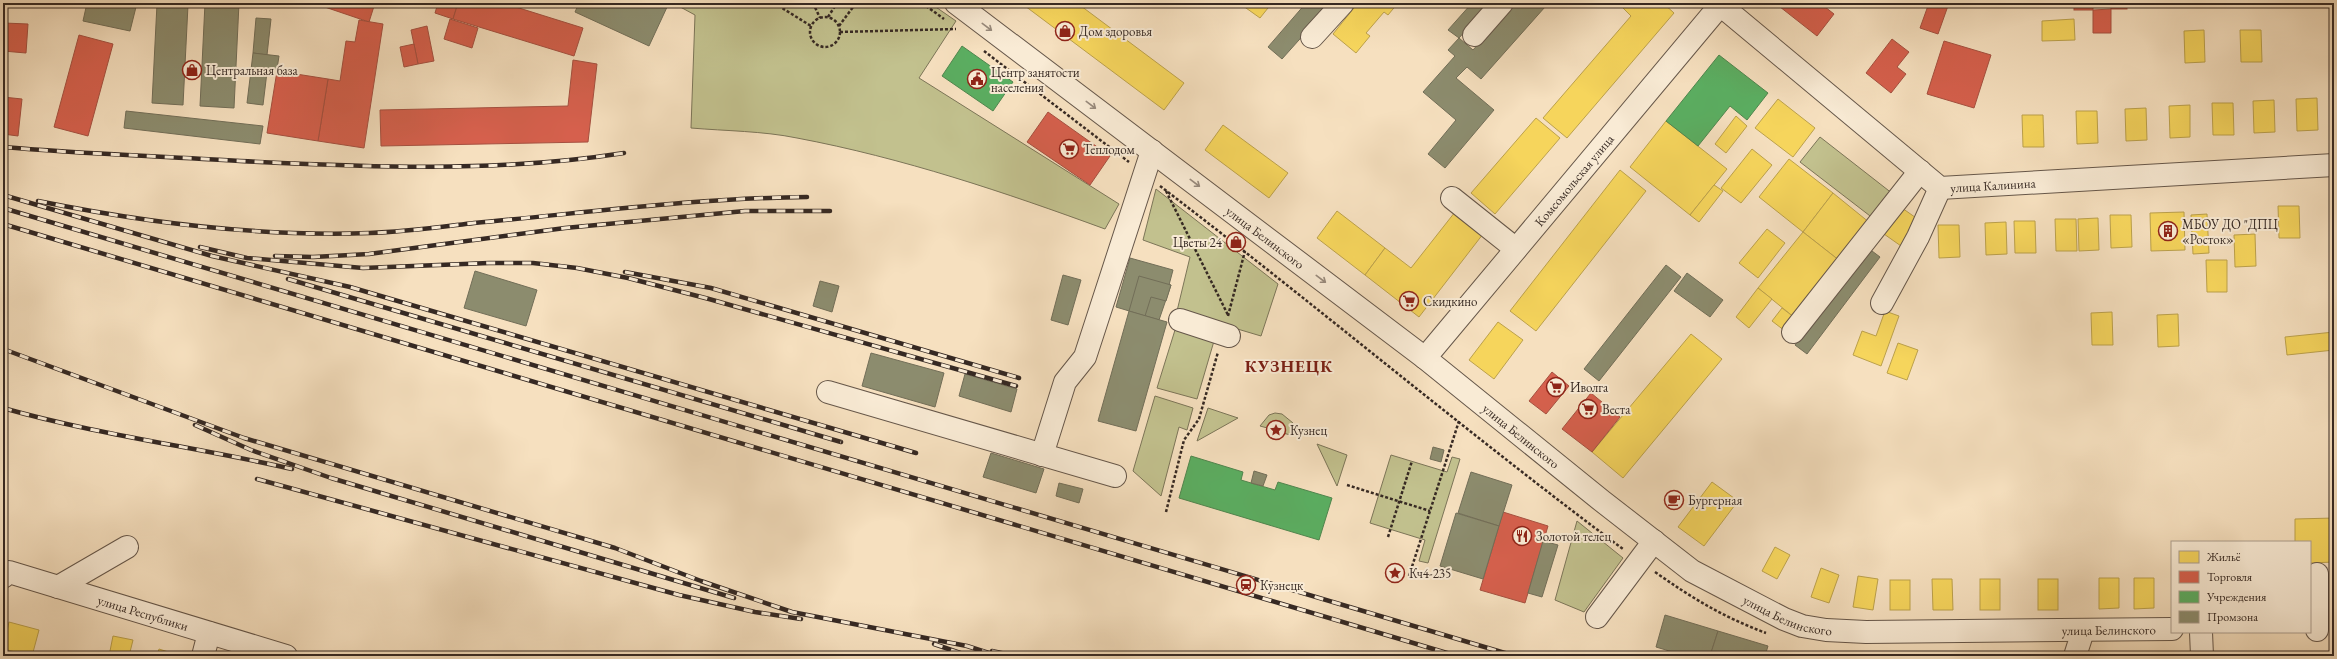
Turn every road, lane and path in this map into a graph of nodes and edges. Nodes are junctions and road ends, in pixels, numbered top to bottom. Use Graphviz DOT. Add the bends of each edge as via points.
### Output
graph roads {
  1 [pos="774,3"];
  2 [pos="813,3"];
  3 [pos="837,3"];
  4 [pos="856,3"];
  5 [pos="956,3"];
  6 [pos="1343,3"];
  7 [pos="1502,3"];
  8 [pos="1720,4"];
  9 [pos="828,17"];
  10 [pos="820,18"];
  11 [pos="811,26"];
  12 [pos="839,26"];
  13 [pos="956,29"];
  14 [pos="840,32"];
  15 [pos="1474,35"];
  16 [pos="1312,37"];
  17 [pos="1152,151"];
  18 [pos="2334,165"];
  19 [pos="1920,171"];
  20 [pos="1940,188"];
  21 [pos="1166,190"];
  22 [pos="1452,198"];
  23 [pos="1516,249"];
  24 [pos="1245,251"];
  25 [pos="1882,303"];
  26 [pos="1180,320"];
  27 [pos="1227,329"];
  28 [pos="1793,332"];
  29 [pos="1425,358"];
  30 [pos="828,392"];
  31 [pos="1459,422"];
  32 [pos="1042,455"];
  33 [pos="1412,461"];
  34 [pos="1116,476"];
  35 [pos="1347,485"];
  36 [pos="1399,502"];
  37 [pos="1166,512"];
  38 [pos="1430,512"];
  39 [pos="1388,537"];
  40 [pos="1654,541"];
  41 [pos="127,547"];
  42 [pos="2317,574"];
  43 [pos="1410,576"];
  44 [pos="3,577"];
  45 [pos="58,587"];
  46 [pos="1597,617"];
  47 [pos="2171,629"];
  48 [pos="2083,630"];
  49 [pos="2320,630"];
  50 [pos="209,633"];
  51 [pos="2201,633"];
  52 [pos="202,656"];
  53 [pos="286,656"];
  54 [pos="2075,656"];
  55 [pos="2202,656"];
  1 -- 11 [label="path"];
  2 -- 10 [label="path"];
  3 -- 9 [label="path"];
  4 -- 12 [label="path"];
  5 -- 17 [label="street, улица Белинского, one-way"];
  6 -- 16 [label="street"];
  7 -- 15 [label="street"];
  8 -- 19 [label="street, улица Калинина"];
  8 -- 23 [label="street, Комсомольская улица"];
  9 -- 10 [label="path"];
  9 -- 12 [label="path"];
  10 -- 11 [label="path"];
  11 -- 14 [label="path" via="811,37 819,46 836,43"];
  12 -- 14 [label="path"];
  13 -- 14 [label="path"];
  17 -- 29 [label="street, улица Белинского, one-way"];
  17 -- 32 [label="street" via="1085,356 1066,382"];
  18 -- 20 [label="street, улица Калинина"];
  19 -- 20 [label="street, улица Калинина"];
  19 -- 28 [label="street"];
  20 -- 25 [label="street" via="1918,238"];
  21 -- 27 [label="path"];
  22 -- 23 [label="street"];
  23 -- 29 [label="street, Комсомольская улица"];
  24 -- 27 [label="path"];
  26 -- 27 [label="street"];
  27 -- 37 [label="path" via="1199,420 1184,440"];
  29 -- 40 [label="street, улица Белинского"];
  30 -- 32 [label="street"];
  31 -- 38 [label="path"];
  32 -- 34 [label="street"];
  33 -- 36 [label="path"];
  35 -- 36 [label="path"];
  36 -- 38 [label="path"];
  36 -- 39 [label="path"];
  38 -- 43 [label="path"];
  40 -- 46 [label="street"];
  40 -- 48 [label="street, улица Белинского" via="1692,571 1760,608 1802,626 1866,632"];
  41 -- 45 [label="street"];
  42 -- 49 [label="street"];
  44 -- 45 [label="street, улица Республики" via="10,572"];
  45 -- 50 [label="street, улица Республики"];
  47 -- 48 [label="street, улица Белинского"];
  48 -- 54 [label="street"];
  50 -- 52 [label="street"];
  50 -- 53 [label="street, улица Республики"];
  51 -- 55 [label="street"];
}
